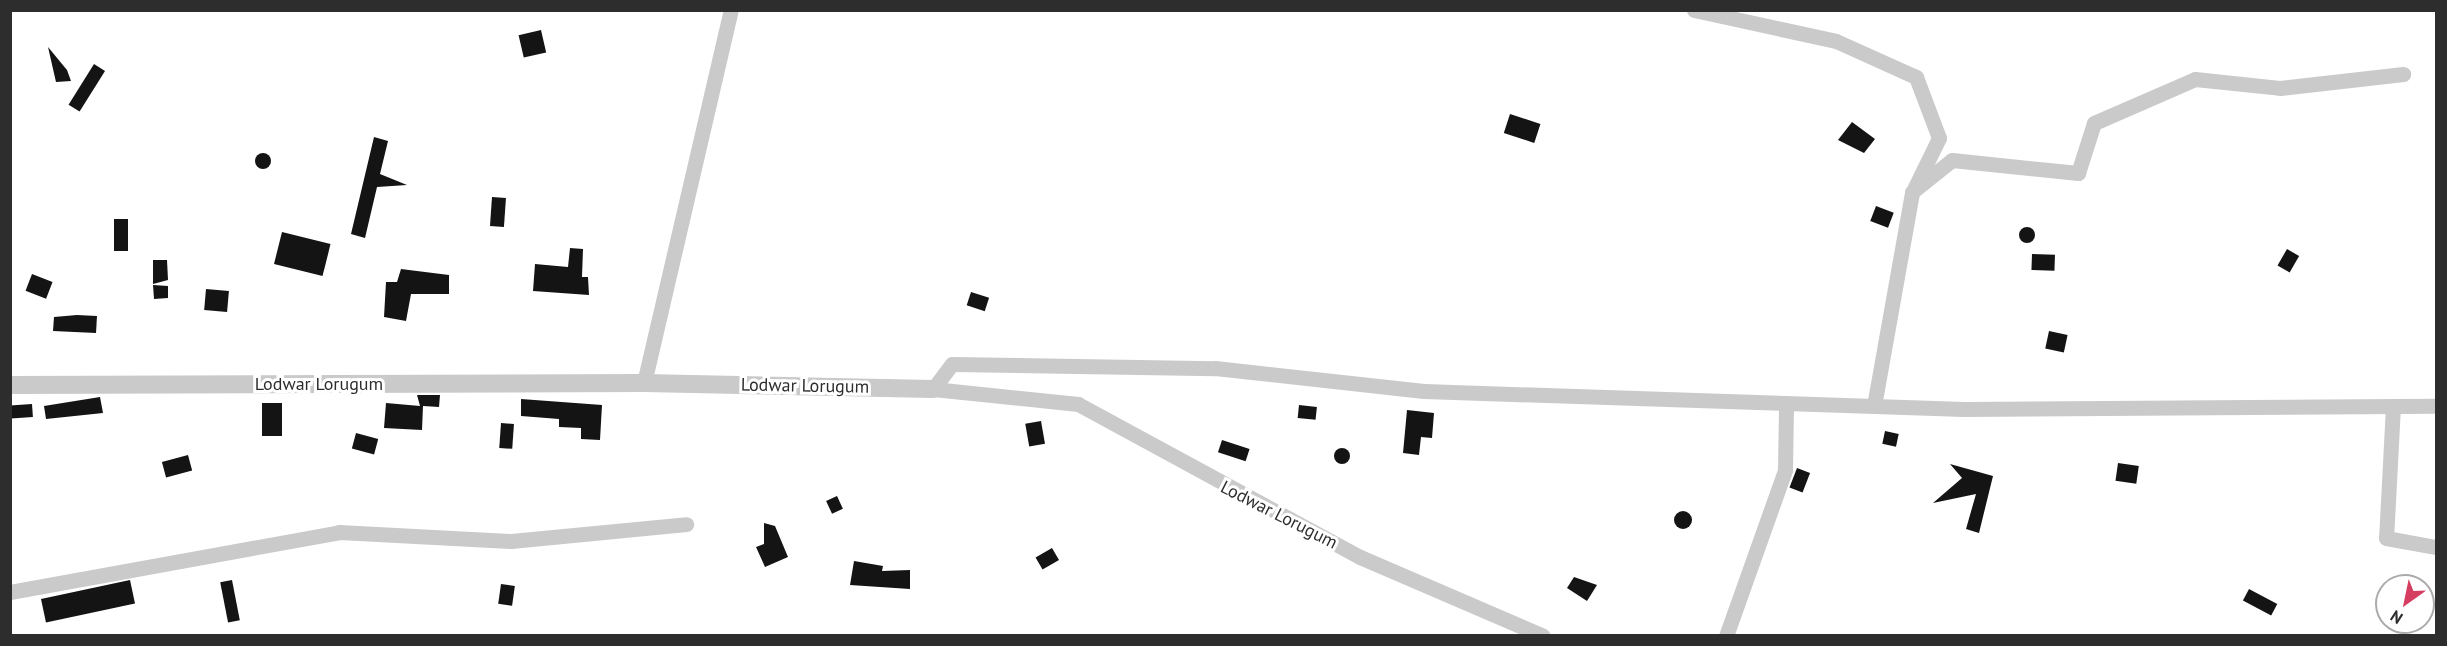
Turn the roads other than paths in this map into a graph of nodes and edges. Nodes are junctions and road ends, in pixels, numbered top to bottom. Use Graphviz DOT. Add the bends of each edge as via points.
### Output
graph roads {
  1 [pos="731,10"];
  2 [pos="1695,10"];
  3 [pos="2403,74"];
  4 [pos="1912,192"];
  5 [pos="644,383"];
  6 [pos="10,385"];
  7 [pos="933,388"];
  8 [pos="1786,403"];
  9 [pos="1874,406"];
  10 [pos="2393,406"];
  11 [pos="2436,406"];
  12 [pos="686,524"];
  13 [pos="2436,547"];
  14 [pos="10,592"];
  15 [pos="1543,636"];
  16 [pos="1726,636"];
  1 -- 5 [label="street"];
  2 -- 4 [label="street" via="1836,41 1916,77 1939,138"];
  3 -- 4 [label="street" via="2280,88 2195,79 2094,123 2078,173 1952,160"];
  4 -- 9 [label="street"];
  5 -- 6 [label="street, Lodwar Lorugum"];
  5 -- 7 [label="street, Lodwar Lorugum"];
  7 -- 8 [label="street" via="952,364 1215,368 1424,391"];
  7 -- 15 [label="street, Lodwar Lorugum" via="1078,404 1360,557"];
  8 -- 9 [label="street"];
  8 -- 16 [label="street" via="1785,470"];
  9 -- 10 [label="street"];
  10 -- 11 [label="street"];
  10 -- 13 [label="street" via="2386,538"];
  12 -- 14 [label="street" via="511,541 339,532"];
}
